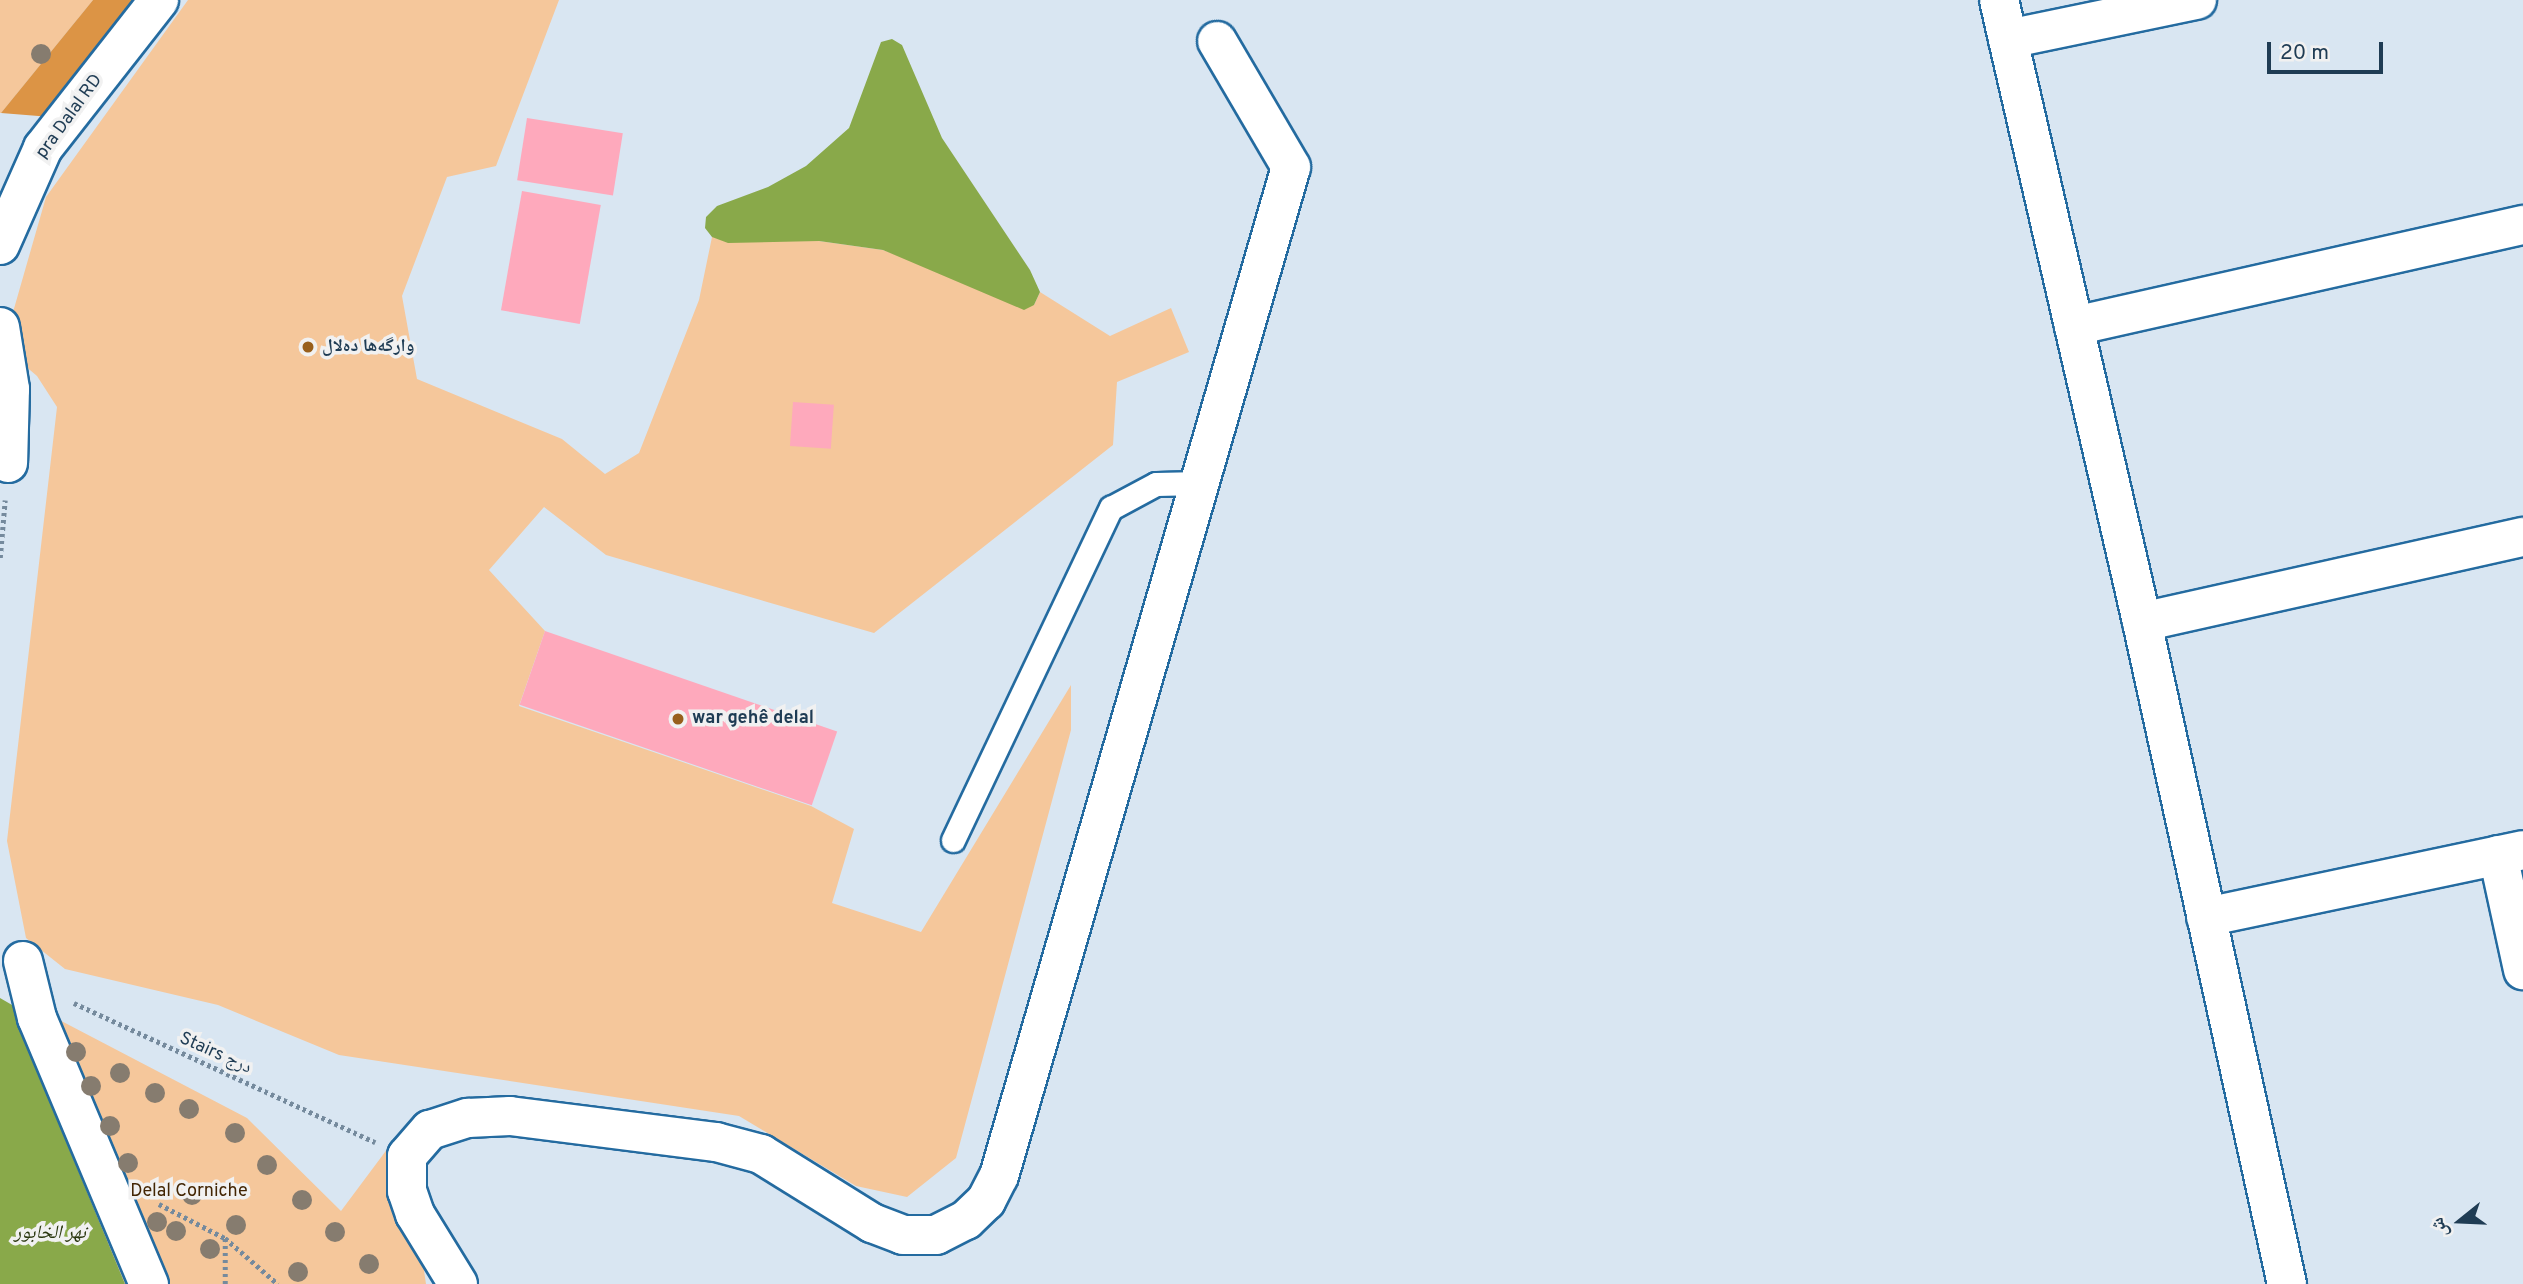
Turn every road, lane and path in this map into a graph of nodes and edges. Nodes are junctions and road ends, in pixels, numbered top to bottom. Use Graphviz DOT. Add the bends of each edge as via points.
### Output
graph roads {
  1 [pos="159,0"];
  2 [pos="1999,0"];
  3 [pos="2197,0"];
  4 [pos="2008,39"];
  5 [pos="1217,41"];
  6 [pos="2523,225"];
  7 [pos="0,245"];
  8 [pos="2074,326"];
  9 [pos="0,327"];
  10 [pos="8,463"];
  11 [pos="1200,483"];
  12 [pos="2523,537"];
  13 [pos="0,558"];
  14 [pos="2142,622"];
  15 [pos="953,841"];
  16 [pos="2510,853"];
  17 [pos="2206,917"];
  18 [pos="23,961"];
  19 [pos="2523,970"];
  20 [pos="68,1000"];
  21 [pos="407,1156"];
  22 [pos="108,1179"];
  23 [pos="415,1214"];
  24 [pos="225,1238"];
  25 [pos="149,1284"];
  26 [pos="225,1284"];
  27 [pos="278,1284"];
  28 [pos="428,1284"];
  29 [pos="458,1284"];
  30 [pos="2287,1284"];
  1 -- 7 [label="street, pra Dalal RD" via="43,148"];
  2 -- 4 [label="street"];
  3 -- 4 [label="street"];
  4 -- 8 [label="street"];
  5 -- 11 [label="street" via="1291,167"];
  6 -- 8 [label="street"];
  8 -- 14 [label="street"];
  9 -- 10 [label="street" via="10,389"];
  10 -- 13 [label="path"];
  11 -- 15 [label="lane" via="1156,484 1111,508"];
  11 -- 21 [label="street" via="999,1176 986,1201 966,1220 936,1235 903,1235 872,1223 761,1154 683,1137 550,1121 468,1118 430,1130"];
  12 -- 14 [label="street"];
  14 -- 17 [label="street"];
  16 -- 17 [label="street"];
  16 -- 19 [label="street"];
  17 -- 30 [label="street"];
  18 -- 22 [label="street" via="37,1018"];
  20 -- 21 [label="path, Stairs درج"];
  21 -- 23 [label="street" via="407,1191"];
  22 -- 24 [label="path"];
  22 -- 25 [label="street"];
  23 -- 28 [label="street"];
  23 -- 29 [label="street"];
  24 -- 26 [label="path"];
  24 -- 27 [label="path"];
}
